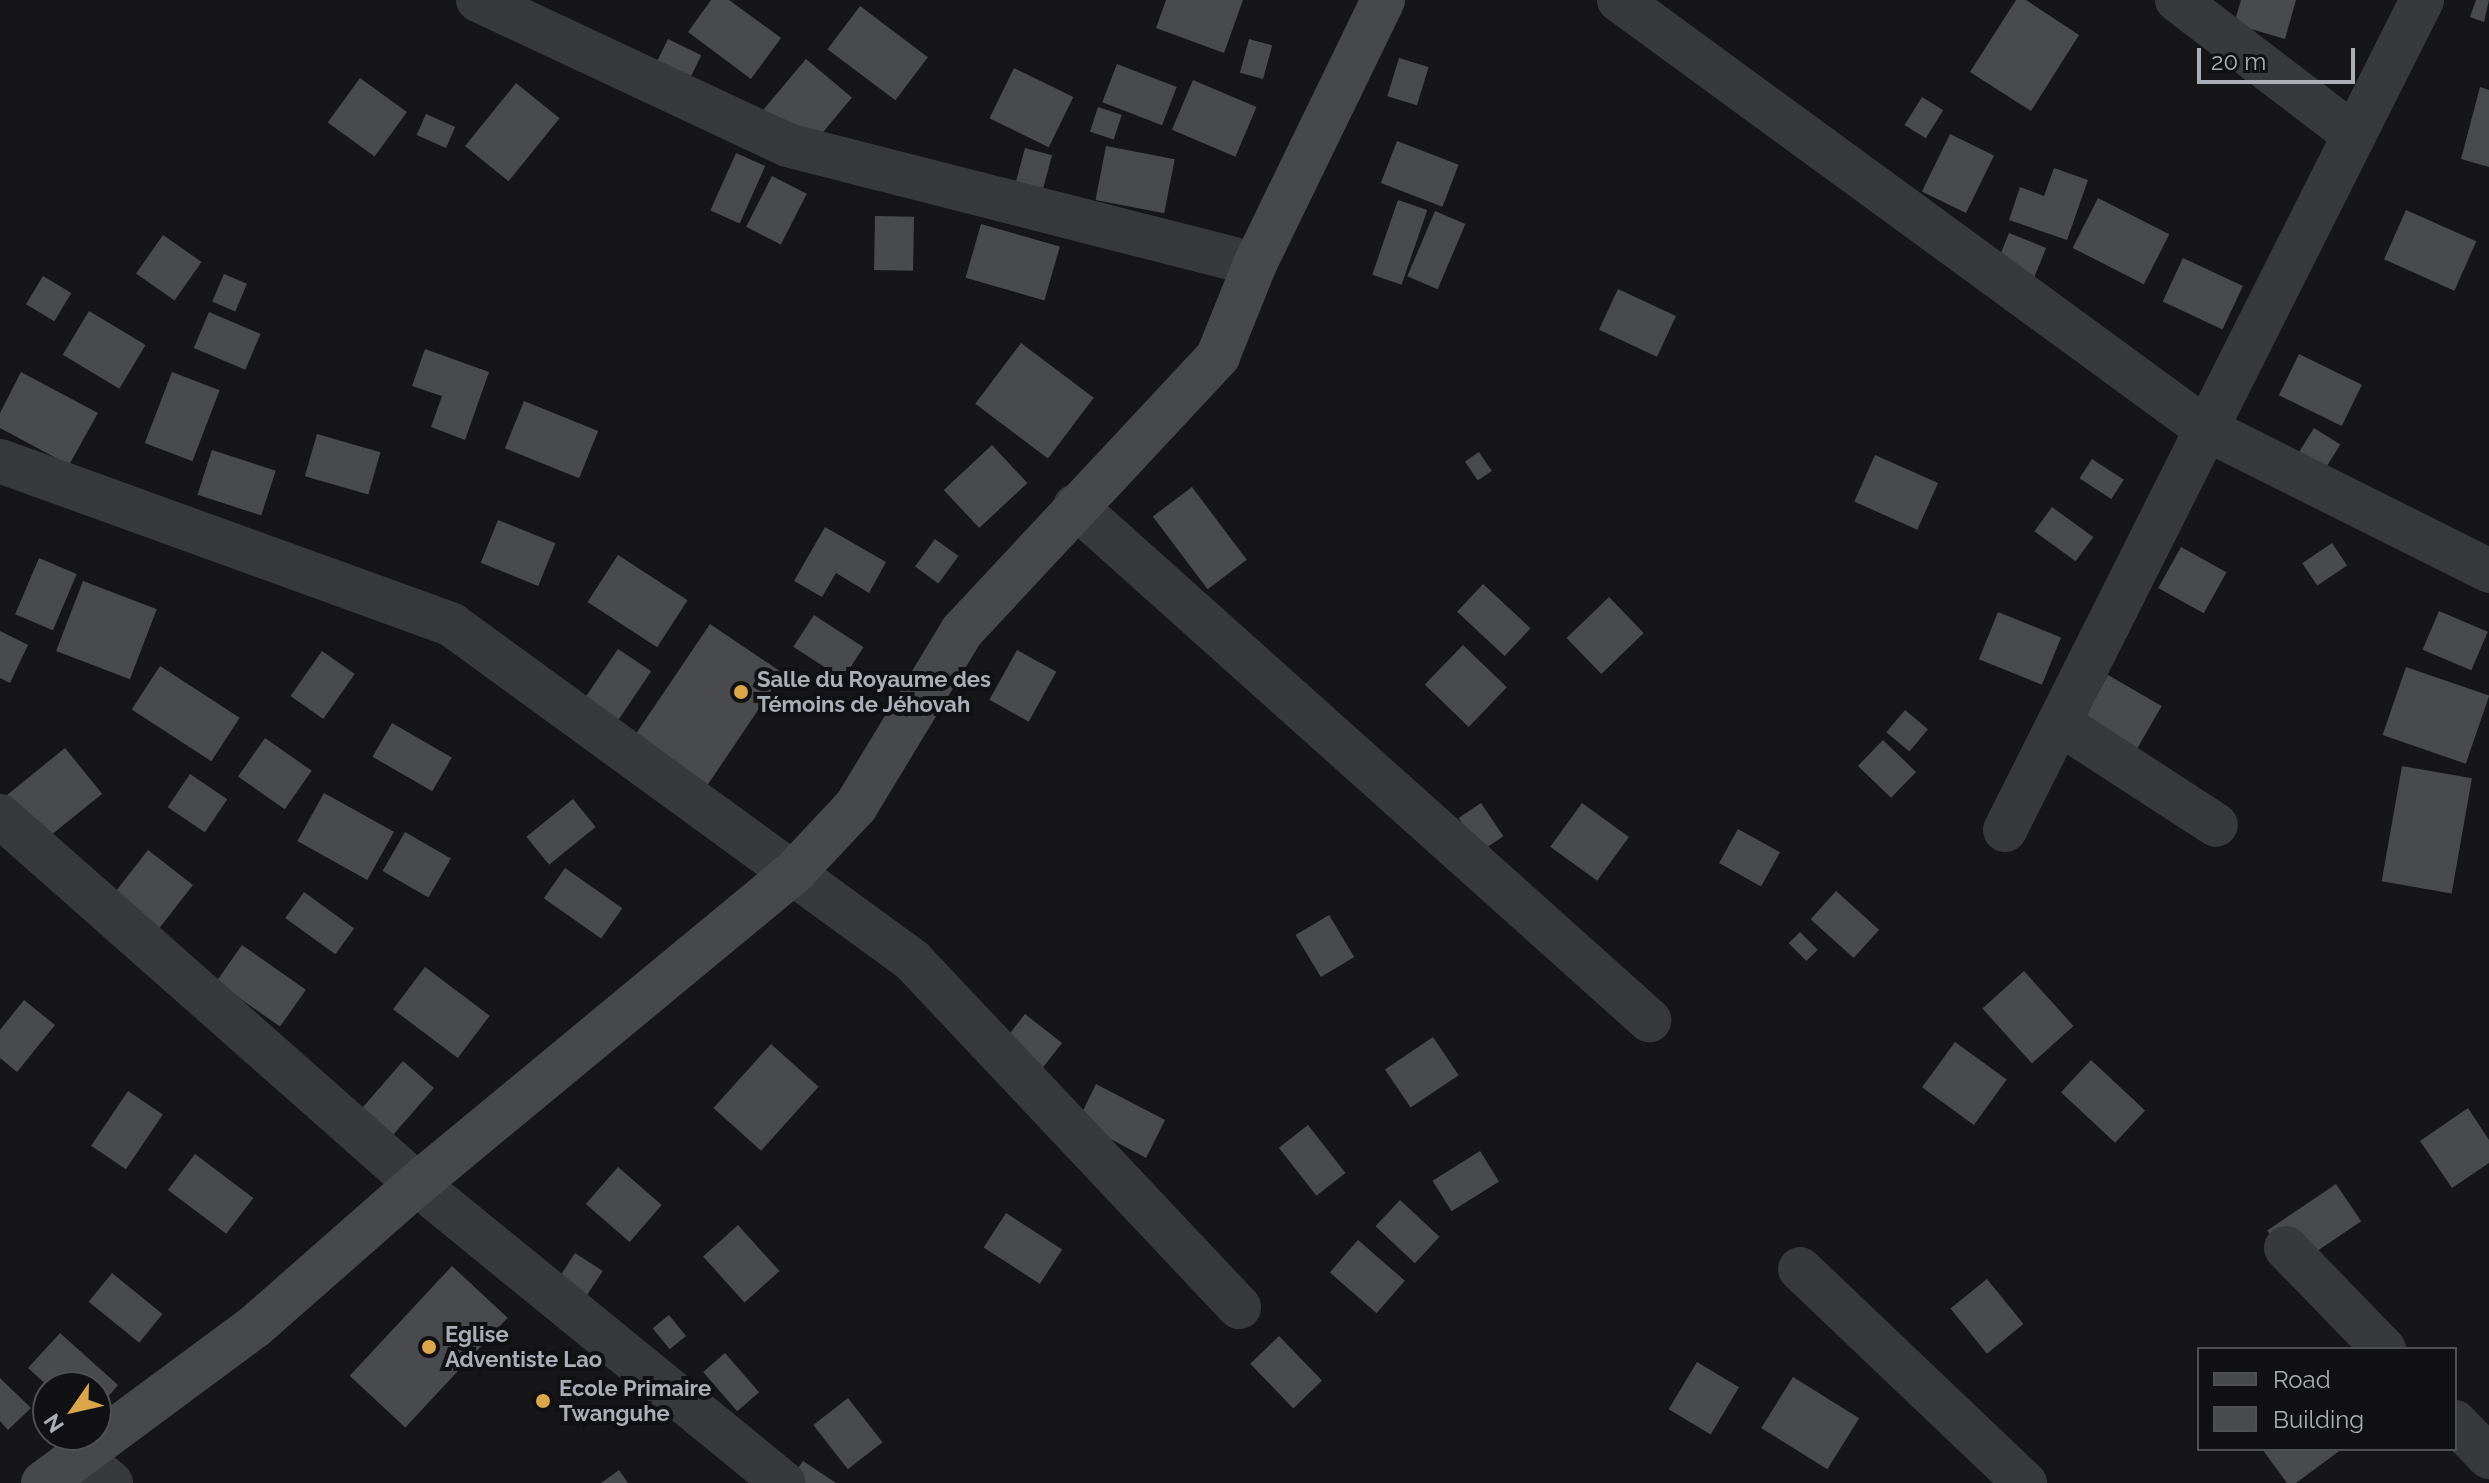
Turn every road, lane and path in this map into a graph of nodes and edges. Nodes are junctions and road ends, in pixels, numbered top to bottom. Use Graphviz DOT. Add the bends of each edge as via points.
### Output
graph roads {
  1 [pos="478,0"];
  2 [pos="1383,0"];
  3 [pos="1619,0"];
  4 [pos="2177,0"];
  5 [pos="2422,0"];
  6 [pos="2354,135"];
  7 [pos="1255,264"];
  8 [pos="2206,429"];
  9 [pos="0,461"];
  10 [pos="1075,506"];
  11 [pos="2489,571"];
  12 [pos="2059,723"];
  13 [pos="0,816"];
  14 [pos="2216,825"];
  15 [pos="2005,830"];
  16 [pos="795,871"];
  17 [pos="1649,1020"];
  18 [pos="417,1184"];
  19 [pos="2286,1248"];
  20 [pos="1800,1269"];
  21 [pos="1239,1307"];
  22 [pos="2382,1347"];
  23 [pos="2457,1424"];
  24 [pos="2489,1457"];
  25 [pos="95,1469"];
  26 [pos="43,1483"];
  27 [pos="784,1483"];
  28 [pos="2025,1483"];
  1 -- 7 [label="street" via="787,145"];
  2 -- 7 [label="street"];
  3 -- 8 [label="street"];
  4 -- 6 [label="street"];
  5 -- 6 [label="street"];
  6 -- 8 [label="street"];
  7 -- 10 [label="street" via="1218,356"];
  8 -- 11 [label="street"];
  8 -- 12 [label="street"];
  9 -- 16 [label="street" via="452,625"];
  10 -- 16 [label="street" via="962,631 856,806"];
  10 -- 17 [label="street"];
  12 -- 14 [label="street"];
  12 -- 15 [label="street"];
  13 -- 18 [label="street"];
  16 -- 18 [label="street"];
  16 -- 21 [label="street" via="912,960"];
  18 -- 25 [label="street"];
  18 -- 27 [label="street"];
  19 -- 22 [label="street"];
  20 -- 28 [label="street"];
  23 -- 24 [label="street"];
  25 -- 26 [label="street"];
}
